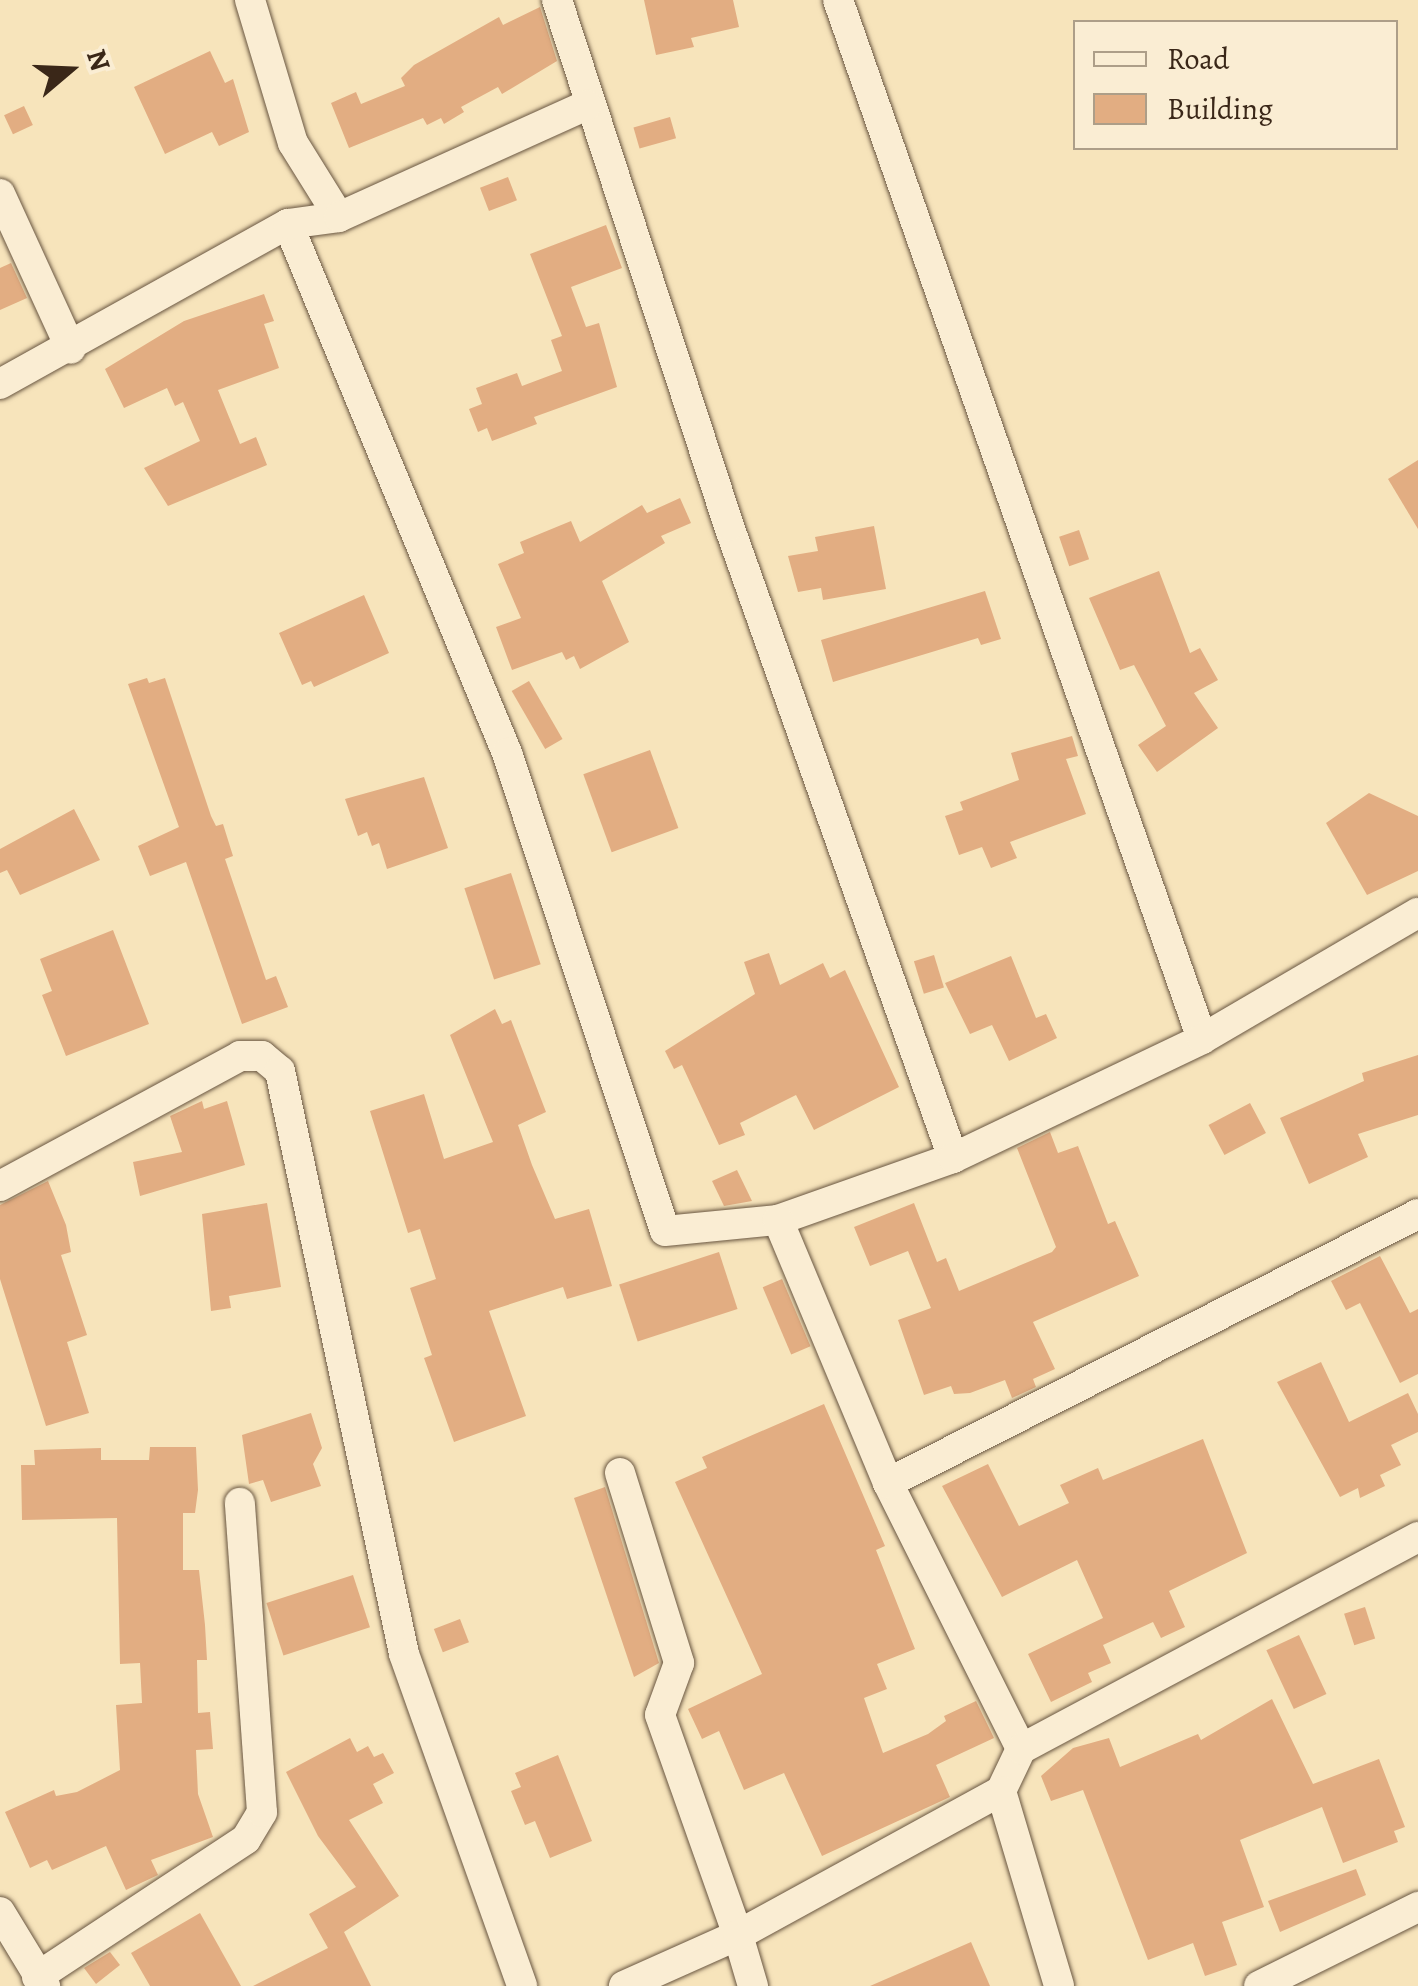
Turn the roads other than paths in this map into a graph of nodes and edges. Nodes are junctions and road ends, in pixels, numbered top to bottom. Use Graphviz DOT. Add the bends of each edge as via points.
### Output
graph roads {
  1 [pos="250,0"];
  2 [pos="558,0"];
  3 [pos="838,0"];
  4 [pos="587,105"];
  5 [pos="0,194"];
  6 [pos="339,217"];
  7 [pos="288,224"];
  8 [pos="71,349"];
  9 [pos="0,384"];
  10 [pos="1418,913"];
  11 [pos="1202,1039"];
  12 [pos="953,1158"];
  13 [pos="0,1186"];
  14 [pos="1418,1214"];
  15 [pos="778,1220"];
  16 [pos="620,1473"];
  17 [pos="888,1483"];
  18 [pos="240,1503"];
  19 [pos="1418,1538"];
  20 [pos="1021,1749"];
  21 [pos="1001,1791"];
  22 [pos="1418,1907"];
  23 [pos="0,1912"];
  24 [pos="738,1935"];
  25 [pos="41,1982"];
  26 [pos="522,1986"];
  27 [pos="624,1986"];
  28 [pos="753,1986"];
  29 [pos="1059,1986"];
  30 [pos="1259,1986"];
  1 -- 6 [label="street" via="294,142"];
  2 -- 4 [label="street"];
  3 -- 11 [label="street"];
  4 -- 6 [label="street"];
  4 -- 12 [label="street"];
  5 -- 8 [label="street"];
  6 -- 7 [label="street"];
  7 -- 8 [label="street"];
  7 -- 15 [label="street" via="506,753 665,1230"];
  8 -- 9 [label="street"];
  10 -- 11 [label="street"];
  11 -- 12 [label="street"];
  12 -- 15 [label="street"];
  13 -- 26 [label="street" via="240,1056 262,1056 280,1071 404,1654"];
  14 -- 17 [label="street"];
  15 -- 17 [label="street"];
  16 -- 24 [label="street" via="680,1663 660,1716"];
  17 -- 20 [label="street"];
  18 -- 25 [label="street" via="262,1812 246,1840"];
  19 -- 20 [label="street"];
  20 -- 21 [label="street"];
  21 -- 24 [label="street"];
  21 -- 29 [label="street"];
  22 -- 30 [label="street"];
  23 -- 25 [label="street"];
  24 -- 27 [label="street"];
  24 -- 28 [label="street"];
}
